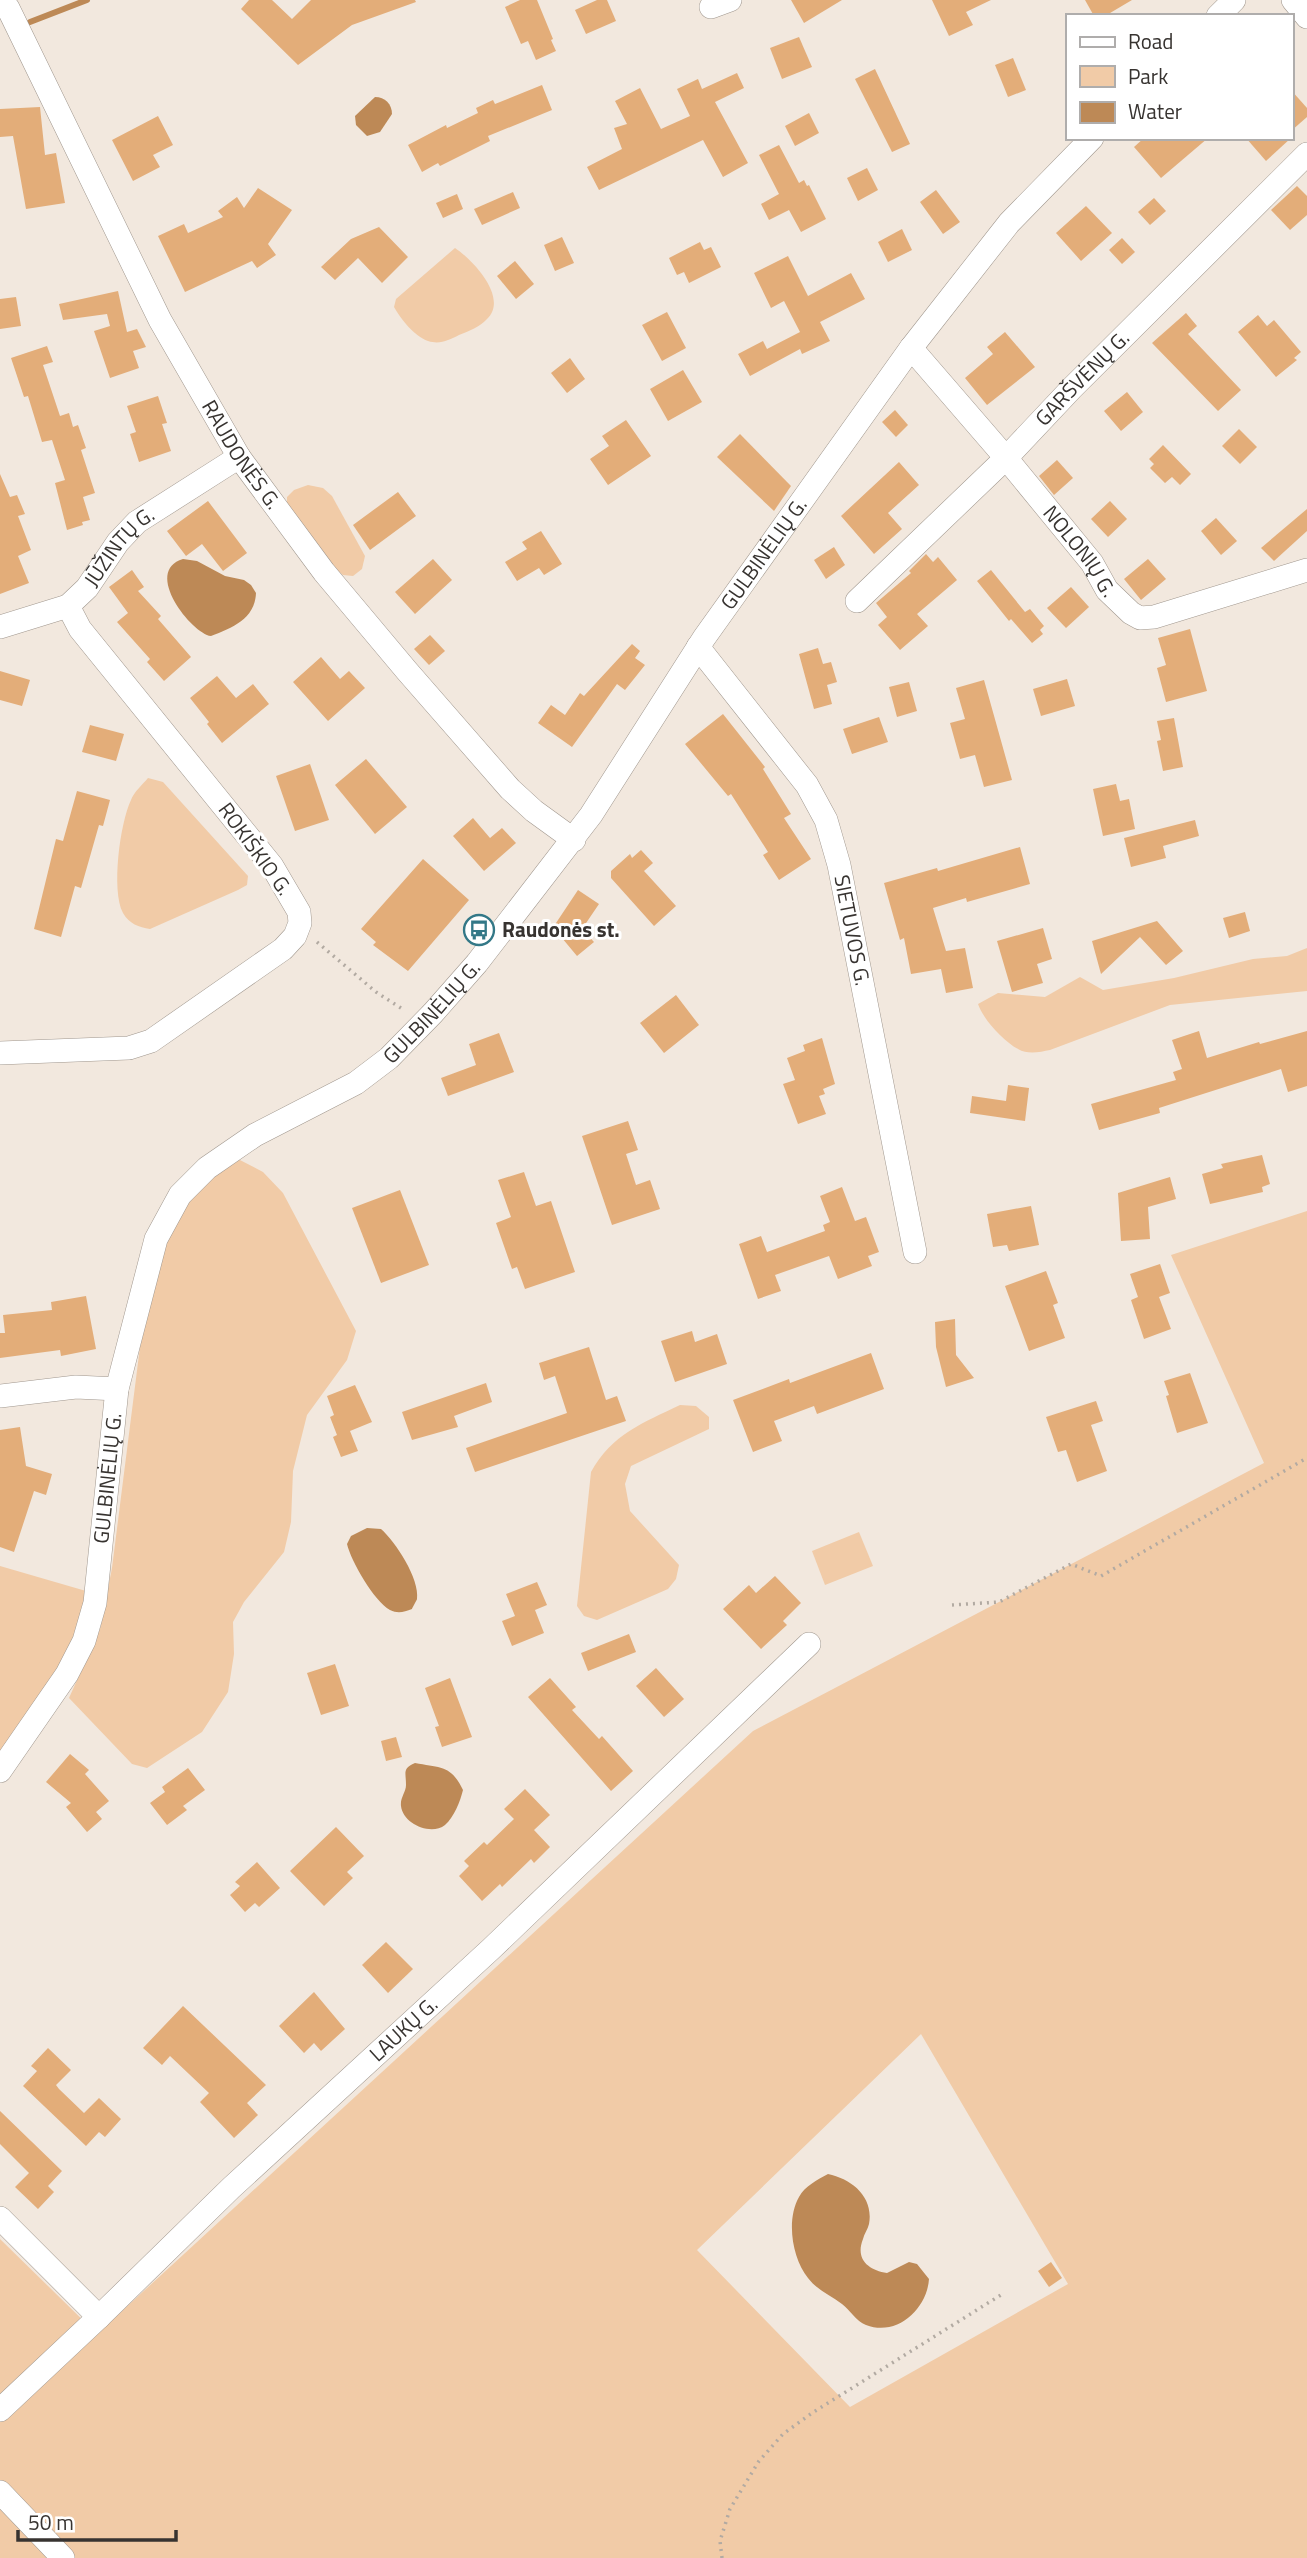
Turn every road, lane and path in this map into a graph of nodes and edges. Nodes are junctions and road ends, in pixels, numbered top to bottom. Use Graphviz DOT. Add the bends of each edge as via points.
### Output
graph roads {
  1 [pos="1234,0"];
  2 [pos="1293,0"];
  3 [pos="10,4"];
  4 [pos="1220,14"];
  5 [pos="1307,17"];
  6 [pos="1090,140"];
  7 [pos="1307,155"];
  8 [pos="911,348"];
  9 [pos="239,457"];
  10 [pos="1006,458"];
  11 [pos="1307,570"];
  12 [pos="857,601"];
  13 [pos="68,606"];
  14 [pos="0,627"];
  15 [pos="698,647"];
  16 [pos="573,840"];
  17 [pos="298,929"];
  18 [pos="421,1025"];
  19 [pos="0,1053"];
  20 [pos="915,1252"];
  21 [pos="117,1389"];
  22 [pos="0,1396"];
  23 [pos="1307,1458"];
  24 [pos="952,1605"];
  25 [pos="809,1644"];
  26 [pos="0,1770"];
  27 [pos="0,2218"];
  28 [pos="1004,2293"];
  29 [pos="99,2317"];
  30 [pos="0,2410"];
  31 [pos="0,2492"];
  32 [pos="63,2558"];
  33 [pos="722,2558"];
  1 -- 4 [label="street"];
  2 -- 5 [label="street"];
  3 -- 9 [label="street, RAUDONĖS G." via="160,320"];
  6 -- 8 [label="street, GULBINĖLIŲ G." via="1009,223"];
  7 -- 10 [label="street, GARŠVĖNŲ G."];
  8 -- 10 [label="street, NOLONIŲ G."];
  8 -- 15 [label="street, GULBINĖLIŲ G."];
  9 -- 13 [label="street, JŪŽINTŲ G." via="137,522"];
  9 -- 16 [label="street, RAUDONĖS G." via="324,572 407,671 510,789"];
  10 -- 11 [label="street, NOLONIŲ G." via="1092,563 1107,590 1140,618"];
  10 -- 12 [label="street, GARŠVĖNŲ G."];
  13 -- 14 [label="street, JŪŽINTŲ G."];
  13 -- 17 [label="street, ROKIŠKIO G." via="80,629 272,866 299,912"];
  15 -- 16 [label="street, GULBINĖLIŲ G."];
  15 -- 20 [label="street, SIETUVOS G." via="807,785 826,820 839,865"];
  16 -- 18 [label="street, GULBINĖLIŲ G." via="477,963"];
  17 -- 18 [label="path"];
  17 -- 19 [label="street" via="283,949 151,1041 129,1048"];
  18 -- 21 [label="street, GULBINĖLIŲ G." via="356,1083 255,1135 207,1168 180,1195 156,1239"];
  21 -- 22 [label="street" via="76,1387"];
  21 -- 26 [label="street, GULBINĖLIŲ G." via="95,1603 84,1641 67,1674"];
  23 -- 24 [label="path" via="1101,1576 1071,1564 999,1602"];
  25 -- 29 [label="street, LAUKŲ G."];
  27 -- 29 [label="street"];
  28 -- 33 [label="path" via="783,2434 759,2461 730,2509 720,2541"];
  29 -- 30 [label="street, LAUKŲ G."];
  31 -- 32 [label="street"];
}
